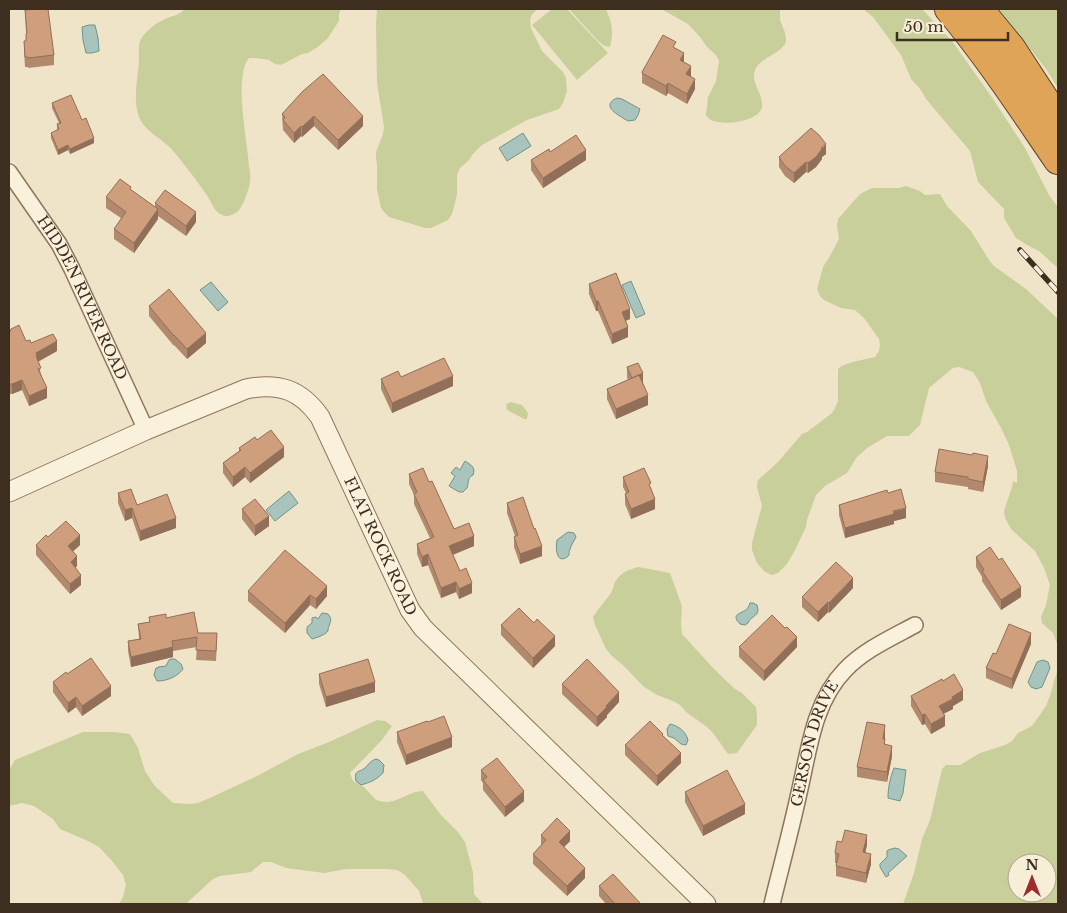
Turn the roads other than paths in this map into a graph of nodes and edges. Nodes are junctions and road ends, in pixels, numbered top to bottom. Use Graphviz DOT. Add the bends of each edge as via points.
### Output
graph roads {
  1 [pos="949,9"];
  2 [pos="979,9"];
  3 [pos="1058,120"];
  4 [pos="1058,160"];
  5 [pos="9,172"];
  6 [pos="146,430"];
  7 [pos="9,492"];
  8 [pos="915,625"];
  9 [pos="706,904"];
  10 [pos="772,904"];
  1 -- 4 [label="highway" via="1003,78"];
  2 -- 3 [label="highway" via="1011,48"];
  5 -- 6 [label="street, HIDDEN RIVER ROAD" via="59,244"];
  6 -- 7 [label="street, FLAT ROCK ROAD"];
  6 -- 9 [label="street, FLAT ROCK ROAD" via="258,386 288,389 306,401 323,423 410,610 423,628"];
  8 -- 10 [label="street, GERSON DRIVE" via="883,642 845,669 824,699 814,728"];
}
